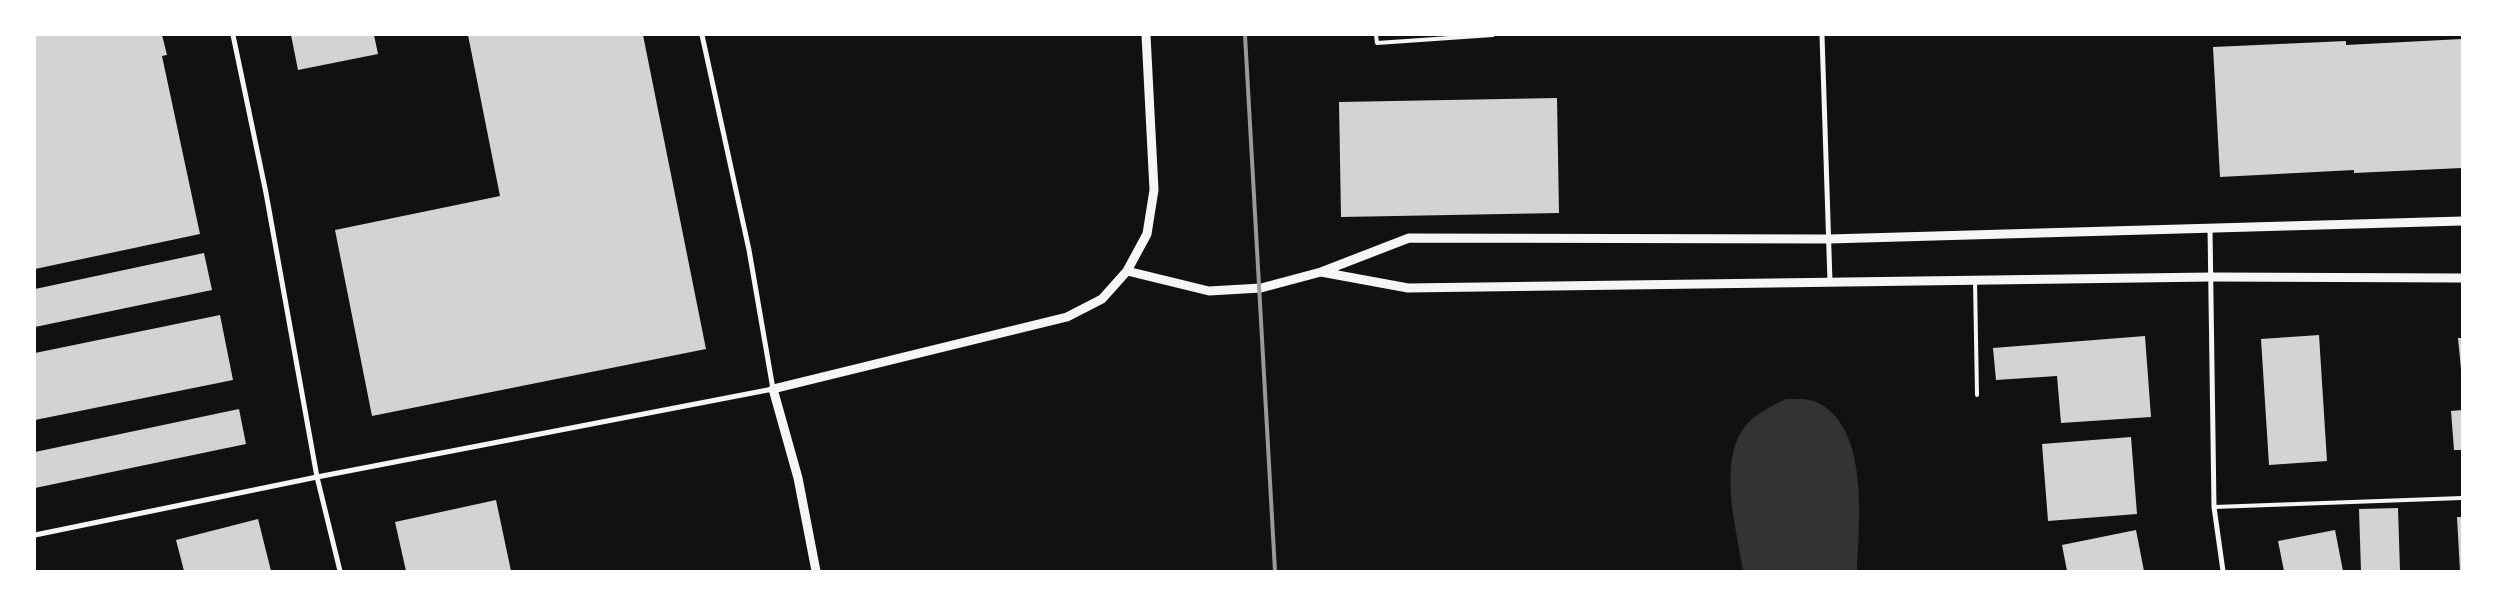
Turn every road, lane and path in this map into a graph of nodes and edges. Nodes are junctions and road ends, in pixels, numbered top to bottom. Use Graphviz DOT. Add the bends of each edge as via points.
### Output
graph roads {
  1 [pos="233,35"];
  2 [pos="702,35"];
  3 [pos="1146,35"];
  4 [pos="1376,35"];
  5 [pos="1493,35"];
  6 [pos="1822,35"];
  7 [pos="1473,36"];
  8 [pos="2462,221"];
  9 [pos="2210,228"];
  10 [pos="1828,239"];
  11 [pos="1127,272"];
  12 [pos="1321,272"];
  13 [pos="2211,277"];
  14 [pos="2462,278"];
  15 [pos="1974,280"];
  16 [pos="1830,282"];
  17 [pos="774,389"];
  18 [pos="1977,396"];
  19 [pos="317,477"];
  20 [pos="2462,498"];
  21 [pos="2214,507"];
  22 [pos="35,535"];
  23 [pos="340,571"];
  24 [pos="816,571"];
  25 [pos="2223,571"];
  1 -- 19 [label="street" via="266,193"];
  2 -- 17 [label="street" via="749,250"];
  3 -- 11 [label="street" via="1154,190 1147,234"];
  4 -- 7 [label="lane" via="1377,43"];
  5 -- 7 [label="lane"];
  6 -- 10 [label="street"];
  8 -- 9 [label="street"];
  9 -- 10 [label="street"];
  9 -- 13 [label="street"];
  10 -- 12 [label="street" via="1409,238"];
  10 -- 16 [label="street"];
  11 -- 12 [label="street" via="1209,290 1261,288"];
  11 -- 17 [label="street" via="1102,299 1067,317"];
  12 -- 16 [label="street" via="1408,288"];
  13 -- 14 [label="street"];
  13 -- 15 [label="street"];
  13 -- 21 [label="street"];
  15 -- 16 [label="street"];
  15 -- 18 [label="lane"];
  17 -- 19 [label="street"];
  17 -- 24 [label="street" via="798,478"];
  19 -- 22 [label="street"];
  19 -- 23 [label="street"];
  20 -- 21 [label="lane"];
  21 -- 25 [label="street"];
}
